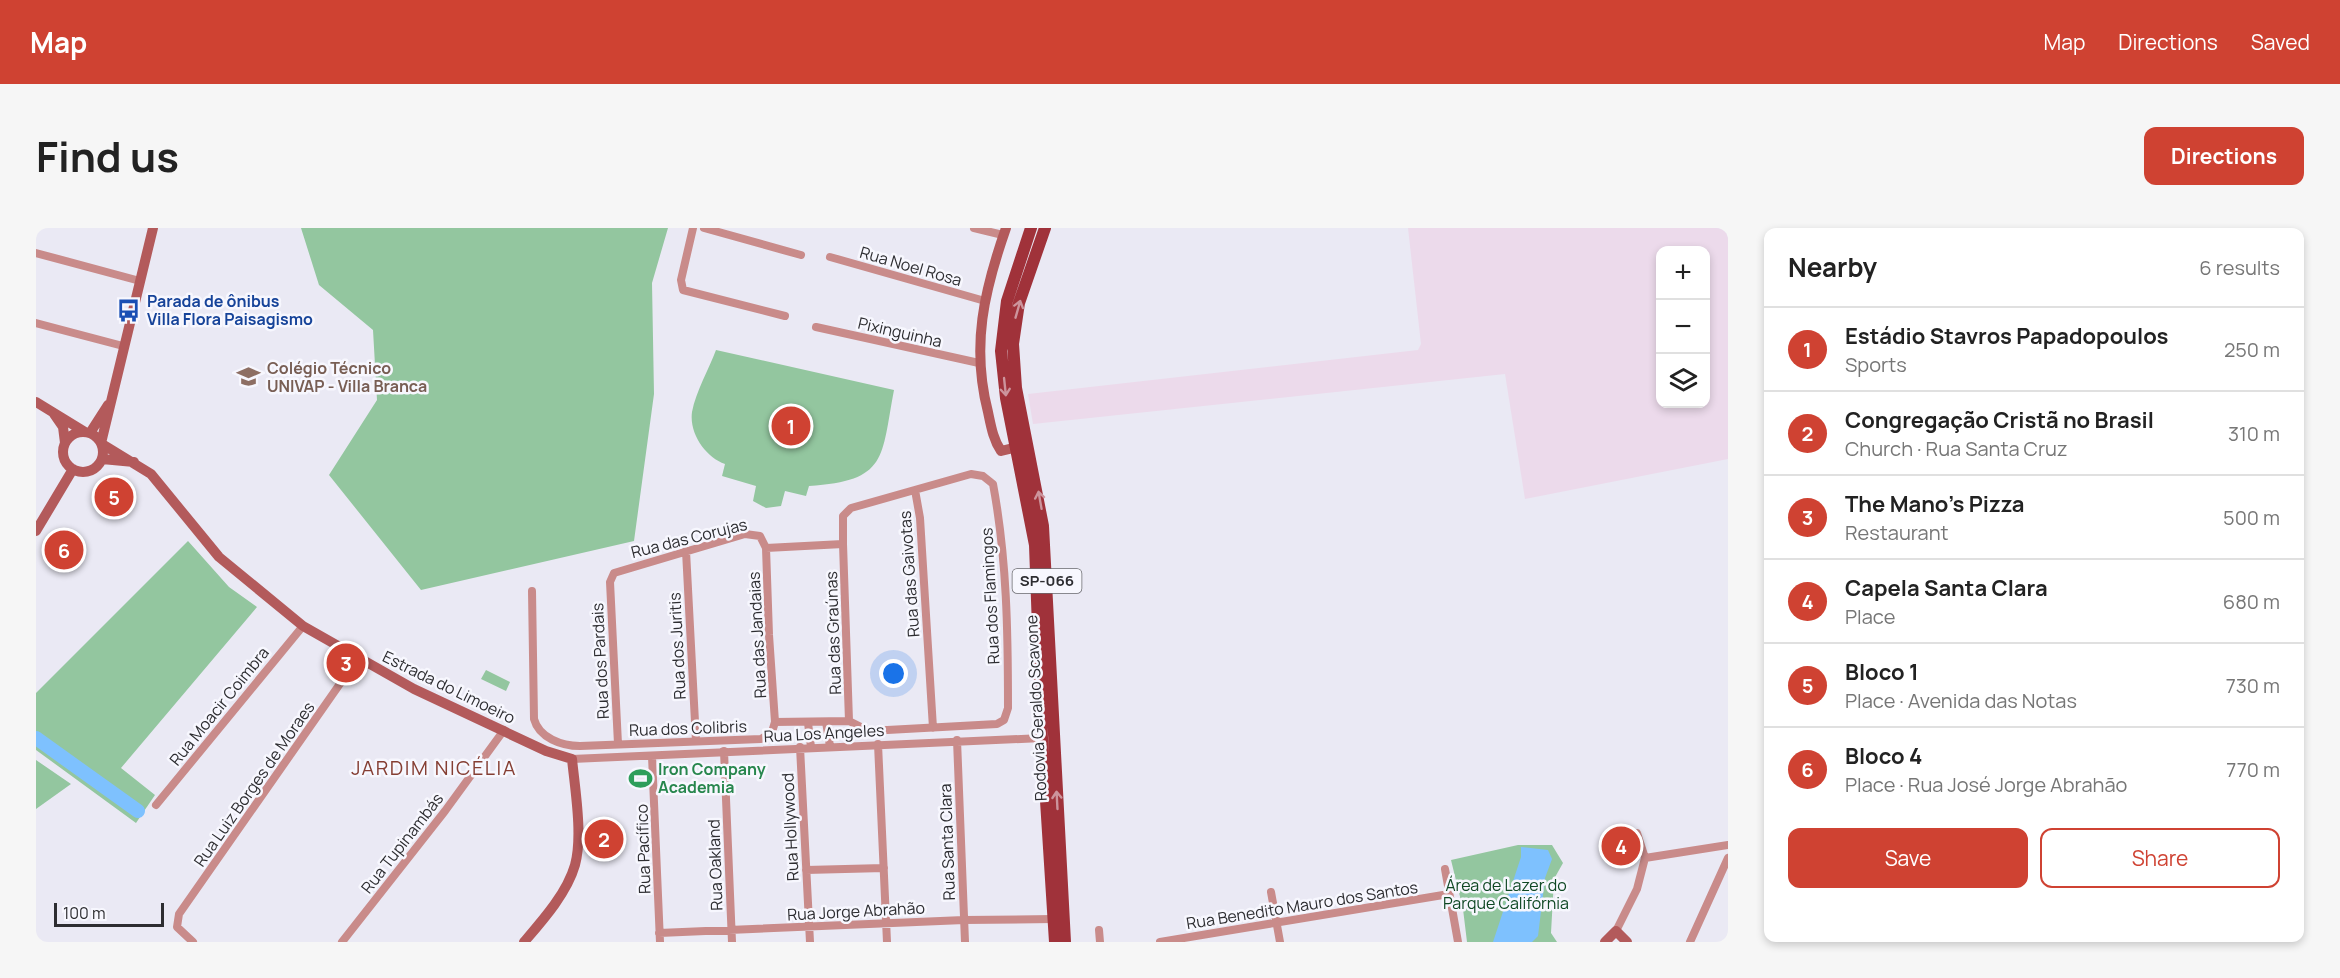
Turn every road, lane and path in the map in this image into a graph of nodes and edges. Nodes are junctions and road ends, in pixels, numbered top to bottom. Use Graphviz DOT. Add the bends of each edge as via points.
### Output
graph roads {
  1 [pos="153,228"];
  2 [pos="693,228"];
  3 [pos="704,228"];
  4 [pos="974,228"];
  5 [pos="1031,228"];
  6 [pos="1045,228"];
  7 [pos="1004,232"];
  8 [pos="36,254"];
  9 [pos="801,255"];
  10 [pos="830,257"];
  11 [pos="140,281"];
  12 [pos="985,301"];
  13 [pos="785,316"];
  14 [pos="36,323"];
  15 [pos="816,327"];
  16 [pos="123,346"];
  17 [pos="979,363"];
  18 [pos="36,402"];
  19 [pos="109,402"];
  20 [pos="52,412"];
  21 [pos="88,433"];
  22 [pos="65,443"];
  23 [pos="101,443"];
  24 [pos="1017,447"];
  25 [pos="102,459"];
  26 [pos="134,462"];
  27 [pos="73,469"];
  28 [pos="915,490"];
  29 [pos="36,531"];
  30 [pos="843,544"];
  31 [pos="766,548"];
  32 [pos="686,551"];
  33 [pos="611,577"];
  34 [pos="532,591"];
  35 [pos="303,626"];
  36 [pos="358,658"];
  37 [pos="849,721"];
  38 [pos="775,722"];
  39 [pos="826,722"];
  40 [pos="808,723"];
  41 [pos="933,728"];
  42 [pos="504,730"];
  43 [pos="1042,738"];
  44 [pos="957,740"];
  45 [pos="696,741"];
  46 [pos="618,744"];
  47 [pos="878,744"];
  48 [pos="830,746"];
  49 [pos="800,747"];
  50 [pos="811,747"];
  51 [pos="724,751"];
  52 [pos="652,756"];
  53 [pos="572,759"];
  54 [pos="156,804"];
  55 [pos="1637,832"];
  56 [pos="1728,845"];
  57 [pos="1646,858"];
  58 [pos="1728,858"];
  59 [pos="884,868"];
  60 [pos="1445,869"];
  61 [pos="806,870"];
  62 [pos="1271,892"];
  63 [pos="1449,894"];
  64 [pos="1054,919"];
  65 [pos="964,920"];
  66 [pos="886,923"];
  67 [pos="1276,924"];
  68 [pos="808,927"];
  69 [pos="1099,930"];
  70 [pos="1616,931"];
  71 [pos="732,932"];
  72 [pos="659,933"];
  73 [pos="193,942"];
  74 [pos="342,942"];
  75 [pos="524,942"];
  76 [pos="660,942"];
  77 [pos="732,942"];
  78 [pos="810,942"];
  79 [pos="887,942"];
  80 [pos="966,942"];
  81 [pos="1055,942"];
  82 [pos="1065,942"];
  83 [pos="1100,942"];
  84 [pos="1160,942"];
  85 [pos="1280,942"];
  86 [pos="1458,942"];
  87 [pos="1605,942"];
  88 [pos="1627,942"];
  89 [pos="1690,942"];
  1 -- 11 [label="main road"];
  2 -- 13 [label="street" via="681,280 683,290"];
  3 -- 9 [label="street"];
  4 -- 7 [label="street"];
  5 -- 24 [label="main road, Rodovia Geraldo Scavone / SP-066, one-way" via="1007,301 1002,331 1006,398"];
  82 -- 6 [label="main road, Rodovia Geraldo Scavone / SP-066, one-way" via="1043,526 1016,388 1013,344 1019,303"];
  7 -- 12 [label="main road"];
  8 -- 11 [label="street"];
  10 -- 12 [label="street, Rua Noel Rosa"];
  11 -- 16 [label="main road"];
  12 -- 17 [label="main road"];
  14 -- 16 [label="street"];
  15 -- 17 [label="street, Pixinguinha"];
  16 -- 19 [label="main road"];
  17 -- 24 [label="main road" via="997,445 1001,451"];
  18 -- 20 [label="main road"];
  19 -- 21 [label="main road"];
  19 -- 23 [label="main road"];
  20 -- 21 [label="main road"];
  20 -- 22 [label="main road" via="63,427"];
  21 -- 22 [label="main road" via="74,435"];
  21 -- 23 [label="main road"];
  22 -- 27 [label="main road" via="64,458"];
  23 -- 25 [label="main road"];
  23 -- 26 [label="main road, Estrada do Limoeiro"];
  24 -- 43 [label="main road, Rodovia Geraldo Scavone / SP-066" via="1035,545"];
  25 -- 26 [label="main road"];
  25 -- 27 [label="main road" via="90,471"];
  26 -- 35 [label="main road, Estrada do Limoeiro" via="163,487 219,557"];
  27 -- 29 [label="main road"];
  28 -- 30 [label="street" via="846,511"];
  28 -- 41 [label="street, Rua das Gaivotas"];
  28 -- 41 [label="street, Rua dos Flamingos" via="971,474 983,476 993,484 1004,554 1008,630 1008,708 1004,720 997,724"];
  30 -- 31 [label="street, Rua das Corujas"];
  30 -- 37 [label="street, Rua das Graúnas"];
  31 -- 32 [label="street, Rua das Corujas" via="763,539 755,534"];
  31 -- 38 [label="street, Rua das Jandaias"];
  32 -- 33 [label="street, Rua das Corujas" via="618,570"];
  32 -- 45 [label="street, Rua dos Juritis"];
  33 -- 46 [label="street, Rua dos Pardais"];
  34 -- 46 [label="street, Rua dos Colibris" via="534,719 542,733 567,745"];
  35 -- 36 [label="main road, Estrada do Limoeiro"];
  35 -- 54 [label="street, Rua Moacir Coimbra"];
  36 -- 42 [label="main road, Estrada do Limoeiro" via="414,689"];
  36 -- 73 [label="street, Rua Luiz Borges de Moraes" via="179,914 177,927"];
  37 -- 39 [label="street"];
  37 -- 41 [label="street" via="869,731"];
  38 -- 40 [label="street"];
  38 -- 45 [label="street, Rua dos Colibris" via="772,732 761,739"];
  39 -- 40 [label="street"];
  39 -- 48 [label="street"];
  40 -- 50 [label="street"];
  42 -- 53 [label="main road, Estrada do Limoeiro"];
  42 -- 74 [label="street, Rua Tupinambás"];
  43 -- 44 [label="street, Rua Los Angeles"];
  43 -- 64 [label="main road, Rodovia Geraldo Scavone / SP-066"];
  44 -- 47 [label="street, Rua Los Angeles"];
  44 -- 65 [label="street, Rua Santa Clara"];
  45 -- 46 [label="street, Rua dos Colibris"];
  47 -- 48 [label="street, Rua Los Angeles"];
  47 -- 59 [label="street"];
  48 -- 50 [label="street, Rua Los Angeles"];
  49 -- 50 [label="street, Rua Los Angeles"];
  49 -- 51 [label="street, Rua Los Angeles"];
  49 -- 61 [label="street, Rua Hollywood"];
  51 -- 52 [label="street, Rua Los Angeles"];
  51 -- 71 [label="street, Rua Oakland"];
  52 -- 53 [label="street, Rua Los Angeles"];
  52 -- 72 [label="street, Rua Pacífico"];
  53 -- 75 [label="main road" via="577,816 575,864 564,888"];
  55 -- 57 [label="street"];
  56 -- 57 [label="street"];
  57 -- 70 [label="street" via="1637,889"];
  58 -- 89 [label="street"];
  59 -- 61 [label="street"];
  59 -- 66 [label="street"];
  60 -- 63 [label="street"];
  61 -- 68 [label="street, Rua Hollywood"];
  62 -- 67 [label="street"];
  63 -- 67 [label="street, Rua Benedito Mauro dos Santos"];
  63 -- 86 [label="street"];
  64 -- 65 [label="street, Rua Jorge Abrahão"];
  64 -- 81 [label="main road, Rodovia Geraldo Scavone / SP-066"];
  65 -- 66 [label="street, Rua Jorge Abrahão"];
  65 -- 80 [label="street, Rua Santa Clara"];
  66 -- 68 [label="street, Rua Jorge Abrahão"];
  66 -- 79 [label="street"];
  67 -- 84 [label="street, Rua Benedito Mauro dos Santos"];
  67 -- 85 [label="street"];
  68 -- 71 [label="street, Rua Jorge Abrahão"];
  68 -- 78 [label="street, Rua Hollywood"];
  69 -- 83 [label="street"];
  70 -- 87 [label="main road"];
  70 -- 88 [label="main road"];
  71 -- 72 [label="street, Rua Jorge Abrahão"];
  71 -- 77 [label="street, Rua Oakland"];
  72 -- 76 [label="street, Rua Pacífico"];
}
